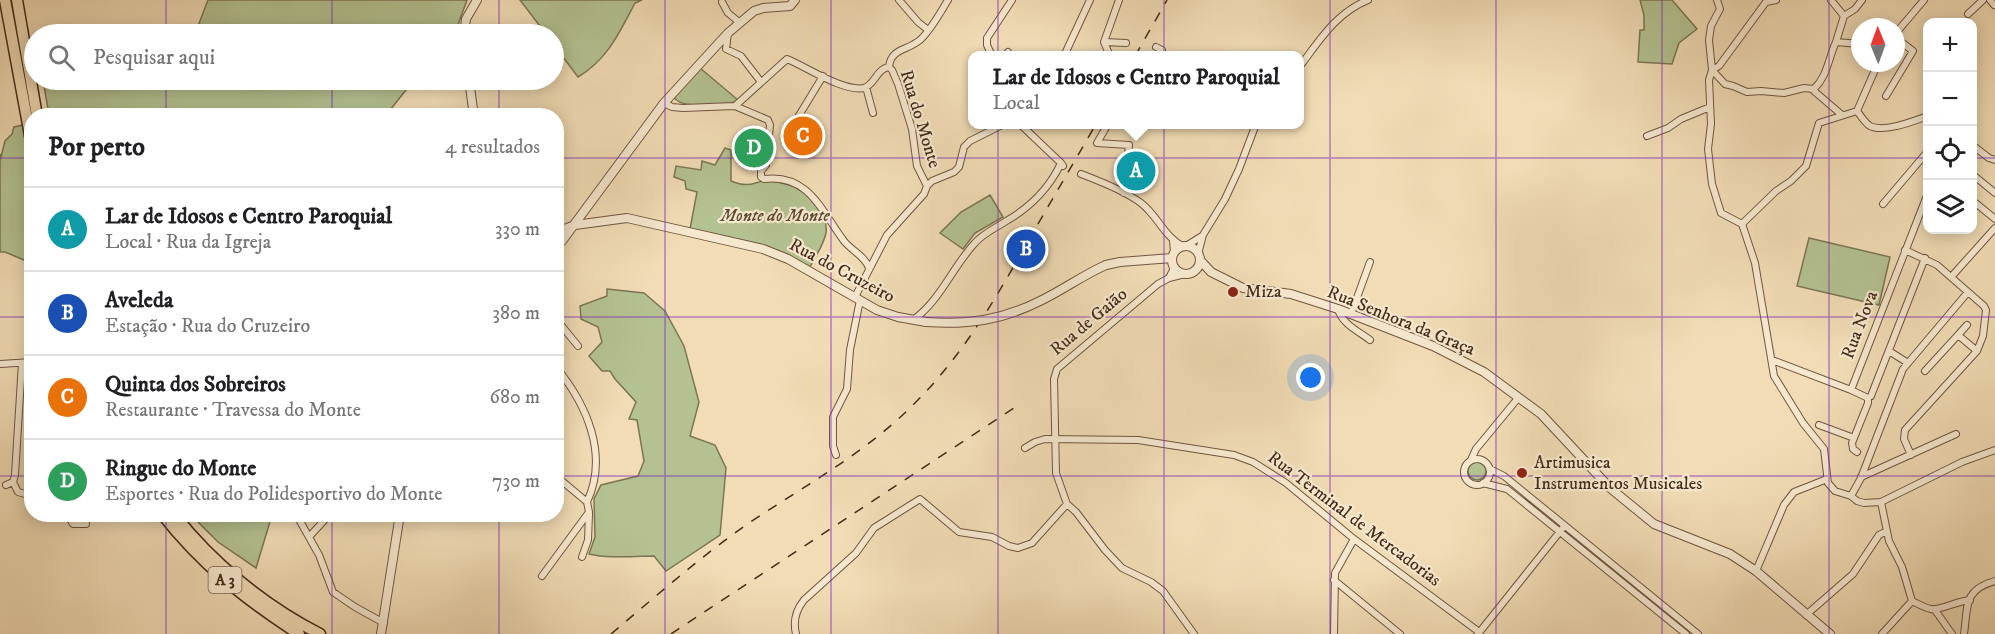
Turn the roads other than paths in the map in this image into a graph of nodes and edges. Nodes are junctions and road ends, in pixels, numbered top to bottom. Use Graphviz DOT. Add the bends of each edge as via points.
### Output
graph roads {
  1 [pos="5,0"];
  2 [pos="16,0"];
  3 [pos="477,0"];
  4 [pos="795,0"];
  5 [pos="899,0"];
  6 [pos="948,0"];
  7 [pos="1012,0"];
  8 [pos="1090,0"];
  9 [pos="1119,0"];
  10 [pos="1368,0"];
  11 [pos="1717,0"];
  12 [pos="1776,0"];
  13 [pos="1831,0"];
  14 [pos="1862,0"];
  15 [pos="1924,0"];
  16 [pos="1983,0"];
  17 [pos="1990,0"];
  18 [pos="722,2"];
  19 [pos="1994,4"];
  20 [pos="1968,14"];
  21 [pos="1844,16"];
  22 [pos="739,22"];
  23 [pos="1905,22"];
  24 [pos="465,24"];
  25 [pos="928,30"];
  26 [pos="728,33"];
  27 [pos="1104,42"];
  28 [pos="1836,42"];
  29 [pos="1126,43"];
  30 [pos="24,44"];
  31 [pos="1851,44"];
  32 [pos="1905,45"];
  33 [pos="1156,47"];
  34 [pos="990,51"];
  35 [pos="1066,51"];
  36 [pos="1108,51"];
  37 [pos="1162,51"];
  38 [pos="1304,59"];
  39 [pos="1905,64"];
  40 [pos="889,67"];
  41 [pos="1712,70"];
  42 [pos="1874,72"];
  43 [pos="1900,72"];
  44 [pos="823,76"];
  45 [pos="762,82"];
  46 [pos="866,87"];
  47 [pos="1814,89"];
  48 [pos="32,90"];
  49 [pos="470,90"];
  50 [pos="1886,96"];
  51 [pos="664,103"];
  52 [pos="735,106"];
  53 [pos="1710,107"];
  54 [pos="25,108"];
  55 [pos="36,108"];
  56 [pos="473,108"];
  57 [pos="1857,111"];
  58 [pos="873,113"];
  59 [pos="1842,115"];
  60 [pos="1923,118"];
  61 [pos="792,127"];
  62 [pos="994,129"];
  63 [pos="1025,129"];
  64 [pos="1105,129"];
  65 [pos="1254,129"];
  66 [pos="1647,136"];
  67 [pos="1977,149"];
  68 [pos="1923,157"];
  69 [pos="1995,160"];
  70 [pos="1081,174"];
  71 [pos="1977,178"];
  72 [pos="927,186"];
  73 [pos="1124,193"];
  74 [pos="1995,193"];
  75 [pos="1883,204"];
  76 [pos="1977,204"];
  77 [pos="1923,205"];
  78 [pos="1995,219"];
  79 [pos="1742,224"];
  80 [pos="574,225"];
  81 [pos="1995,228"];
  82 [pos="564,229"];
  83 [pos="1203,235"];
  84 [pos="564,238"];
  85 [pos="1173,241"];
  86 [pos="1185,246"];
  87 [pos="1905,250"];
  88 [pos="1199,257"];
  89 [pos="1925,258"];
  90 [pos="1173,260"];
  91 [pos="1370,262"];
  92 [pos="869,268"];
  93 [pos="1211,272"];
  94 [pos="1189,273"];
  95 [pos="1952,276"];
  96 [pos="1169,278"];
  97 [pos="1968,292"];
  98 [pos="857,299"];
  99 [pos="1338,309"];
  100 [pos="1351,314"];
  101 [pos="913,320"];
  102 [pos="1967,325"];
  103 [pos="564,329"];
  104 [pos="1959,335"];
  105 [pos="1370,340"];
  106 [pos="578,346"];
  107 [pos="1888,351"];
  108 [pos="1977,351"];
  109 [pos="1772,360"];
  110 [pos="22,363"];
  111 [pos="1908,363"];
  112 [pos="0,364"];
  113 [pos="1925,371"];
  114 [pos="564,376"];
  115 [pos="1851,390"];
  116 [pos="1871,396"];
  117 [pos="1519,397"];
  118 [pos="1819,425"];
  119 [pos="1956,434"];
  120 [pos="1854,438"];
  121 [pos="1056,439"];
  122 [pos="1025,447"];
  123 [pos="1995,450"];
  124 [pos="1857,452"];
  125 [pos="836,455"];
  126 [pos="1911,455"];
  127 [pos="1471,460"];
  128 [pos="1490,469"];
  129 [pos="1861,478"];
  130 [pos="1827,479"];
  131 [pos="13,482"];
  132 [pos="564,483"];
  133 [pos="1483,483"];
  134 [pos="6,485"];
  135 [pos="24,494"];
  136 [pos="1851,496"];
  137 [pos="587,502"];
  138 [pos="1881,502"];
  139 [pos="1067,504"];
  140 [pos="589,512"];
  141 [pos="72,522"];
  142 [pos="169,522"];
  143 [pos="182,522"];
  144 [pos="301,522"];
  145 [pos="323,522"];
  146 [pos="398,522"];
  147 [pos="86,524"];
  148 [pos="1564,526"];
  149 [pos="1887,531"];
  150 [pos="1560,532"];
  151 [pos="309,537"];
  152 [pos="1354,539"];
  153 [pos="582,557"];
  154 [pos="1756,571"];
  155 [pos="542,576"];
  156 [pos="1334,580"];
  157 [pos="1995,581"];
  158 [pos="1970,600"];
  159 [pos="1912,601"];
  160 [pos="1935,610"];
  161 [pos="1806,615"];
  162 [pos="384,623"];
  163 [pos="1478,633"];
  164 [pos="299,634"];
  165 [pos="320,634"];
  166 [pos="381,634"];
  167 [pos="796,634"];
  168 [pos="1194,634"];
  169 [pos="1334,634"];
  170 [pos="1401,634"];
  171 [pos="1686,634"];
  172 [pos="1698,634"];
  173 [pos="1830,634"];
  174 [pos="1882,634"];
  175 [pos="1952,634"];
  176 [pos="1964,634"];
  1 -- 54 [label="highway"];
  2 -- 30 [label="highway"];
  3 -- 24 [label="street"];
  4 -- 22 [label="street" via="790,6 754,11"];
  5 -- 25 [label="street"];
  6 -- 25 [label="street"];
  7 -- 34 [label="street" via="987,38"];
  8 -- 35 [label="street"];
  9 -- 27 [label="street"];
  10 -- 38 [label="street" via="1334,20"];
  11 -- 41 [label="street" via="1720,9 1709,40"];
  12 -- 41 [label="street" via="1766,2"];
  13 -- 21 [label="street"];
  14 -- 21 [label="street"];
  15 -- 23 [label="street"];
  16 -- 20 [label="street"];
  17 -- 19 [label="street"];
  18 -- 22 [label="street" via="728,14"];
  21 -- 28 [label="street"];
  22 -- 26 [label="street"];
  25 -- 40 [label="street" via="914,45 894,54"];
  26 -- 45 [label="street" via="726,50 741,56"];
  26 -- 51 [label="street"];
  27 -- 29 [label="street"];
  27 -- 36 [label="street"];
  28 -- 31 [label="street"];
  28 -- 47 [label="street" via="1825,77"];
  32 -- 39 [label="street" via="1913,51"];
  33 -- 37 [label="street"];
  40 -- 46 [label="street, Rua do Monte"];
  40 -- 72 [label="street, Rua do Monte" via="912,129 917,166"];
  41 -- 47 [label="street" via="1725,84 1747,92"];
  41 -- 53 [label="street"];
  42 -- 57 [label="street"];
  43 -- 50 [label="street"];
  44 -- 45 [label="street" via="787,59"];
  44 -- 46 [label="street" via="852,87"];
  44 -- 61 [label="street"];
  45 -- 52 [label="street"];
  46 -- 58 [label="street"];
  47 -- 59 [label="street"];
  48 -- 55 [label="highway"];
  49 -- 56 [label="street"];
  51 -- 52 [label="street" via="683,108"];
  51 -- 80 [label="street"];
  52 -- 92 [label="street" via="770,124 761,177 798,185 811,193 844,241"];
  53 -- 66 [label="street"];
  53 -- 79 [label="street" via="1708,149 1716,199 1721,213"];
  57 -- 59 [label="street"];
  57 -- 60 [label="street" via="1868,125 1875,127"];
  59 -- 79 [label="street" via="1819,123 1806,166"];
  62 -- 72 [label="street" via="964,147 954,172"];
  63 -- 101 [label="street" via="1062,164 1037,199 974,244 929,307"];
  64 -- 73 [label="street" via="1097,143 1129,145"];
  65 -- 83 [label="street" via="1230,189"];
  67 -- 69 [label="street"];
  68 -- 75 [label="street"];
  70 -- 73 [label="street"];
  71 -- 74 [label="street"];
  72 -- 92 [label="street" via="887,235"];
  73 -- 85 [label="street" via="1143,204"];
  76 -- 78 [label="street"];
  77 -- 87 [label="street, Rua Nova"];
  79 -- 109 [label="street" via="1755,263"];
  80 -- 82 [label="street, Rua do Cruzeiro"];
  80 -- 84 [label="street"];
  80 -- 98 [label="street, Rua do Cruzeiro" via="627,218 763,249"];
  81 -- 95 [label="street"];
  83 -- 86 [label="street"];
  83 -- 88 [label="street"];
  85 -- 86 [label="street"];
  85 -- 90 [label="street"];
  86 -- 88 [label="street" via="1195,250"];
  86 -- 90 [label="street"];
  87 -- 89 [label="street"];
  87 -- 115 [label="street, Rua Nova"];
  88 -- 93 [label="street, Rua Senhora da Graça"];
  88 -- 94 [label="street" via="1198,267"];
  89 -- 95 [label="street"];
  89 -- 107 [label="street"];
  90 -- 94 [label="street"];
  90 -- 96 [label="street, Rua de Gaião"];
  90 -- 101 [label="street, bridge" via="1106,265 1042,301 987,321"];
  91 -- 100 [label="street"];
  92 -- 98 [label="street"];
  93 -- 94 [label="street, Rua Senhora da Graça"];
  93 -- 99 [label="street, Rua Senhora da Graça" via="1242,288 1291,294"];
  94 -- 96 [label="street, Rua de Gaião"];
  95 -- 97 [label="street"];
  96 -- 121 [label="street, Rua de Gaião" via="1057,369"];
  97 -- 108 [label="street" via="1986,310"];
  97 -- 111 [label="street"];
  98 -- 101 [label="street, Rua do Cruzeiro" via="877,310"];
  98 -- 125 [label="street" via="847,389 833,417"];
  99 -- 100 [label="street, Rua Senhora da Graça"];
  99 -- 105 [label="street" via="1346,322"];
  100 -- 117 [label="street, Rua Senhora da Graça" via="1450,354"];
  102 -- 104 [label="street"];
  103 -- 106 [label="street"];
  104 -- 108 [label="street"];
  104 -- 113 [label="street"];
  107 -- 111 [label="street"];
  107 -- 116 [label="street"];
  108 -- 126 [label="street" via="1905,430 1904,439"];
  109 -- 115 [label="street"];
  109 -- 130 [label="street" via="1774,376 1824,449"];
  110 -- 112 [label="street"];
  110 -- 131 [label="street"];
  111 -- 129 [label="street"];
  114 -- 137 [label="street" via="580,402 597,456 597,475"];
  115 -- 120 [label="street" via="1868,398"];
  117 -- 127 [label="street"];
  117 -- 154 [label="street, Rua Senhora da Graça" via="1541,414 1610,488 1654,524 1730,554"];
  118 -- 120 [label="street"];
  119 -- 126 [label="street"];
  120 -- 124 [label="street" via="1852,446"];
  121 -- 122 [label="street, Rua Terminal de Mercadorias"];
  121 -- 139 [label="street, Rua de Gaião" via="1056,473"];
  121 -- 152 [label="street, Rua Terminal de Mercadorias" via="1138,441 1234,455 1268,470"];
  123 -- 138 [label="street"];
  126 -- 129 [label="street"];
  127 -- 128 [label="street" via="1483,460"];
  127 -- 133 [label="street" via="1464,470 1465,477 1475,484"];
  128 -- 133 [label="street"];
  128 -- 148 [label="street"];
  129 -- 136 [label="street"];
  130 -- 136 [label="street" via="1835,491"];
  130 -- 154 [label="street" via="1794,492 1784,505"];
  131 -- 134 [label="street"];
  131 -- 135 [label="street" via="18,492"];
  132 -- 137 [label="street"];
  133 -- 150 [label="street" via="1507,489"];
  136 -- 138 [label="street" via="1864,503"];
  137 -- 140 [label="street"];
  138 -- 149 [label="street"];
  139 -- 167 [label="street" via="1032,543 1018,548 992,537 959,532 920,499 874,528 856,553 804,600 797,609"];
  139 -- 168 [label="street, Rua de Gaião" via="1122,568 1163,591"];
  140 -- 153 [label="street" via="588,540"];
  140 -- 155 [label="street"];
  141 -- 147 [label="street"];
  142 -- 164 [label="highway, A 3" via="213,571 254,605"];
  143 -- 165 [label="highway, A 3" via="220,563 260,597"];
  144 -- 151 [label="street"];
  145 -- 151 [label="street"];
  146 -- 162 [label="street"];
  148 -- 150 [label="street"];
  148 -- 172 [label="street"];
  149 -- 159 [label="street"];
  149 -- 161 [label="street" via="1852,574"];
  150 -- 163 [label="street"];
  150 -- 171 [label="street"];
  151 -- 162 [label="street" via="333,592"];
  152 -- 156 [label="street"];
  152 -- 163 [label="street, Rua Terminal de Mercadorias"];
  154 -- 161 [label="street, Rua Senhora da Graça"];
  156 -- 169 [label="street"];
  156 -- 170 [label="street"];
  157 -- 158 [label="street" via="1977,588"];
  158 -- 160 [label="street"];
  158 -- 176 [label="street"];
  159 -- 160 [label="street"];
  159 -- 174 [label="street"];
  160 -- 175 [label="street"];
  161 -- 173 [label="street, Rua Senhora da Graça"];
  162 -- 166 [label="street"];
}
